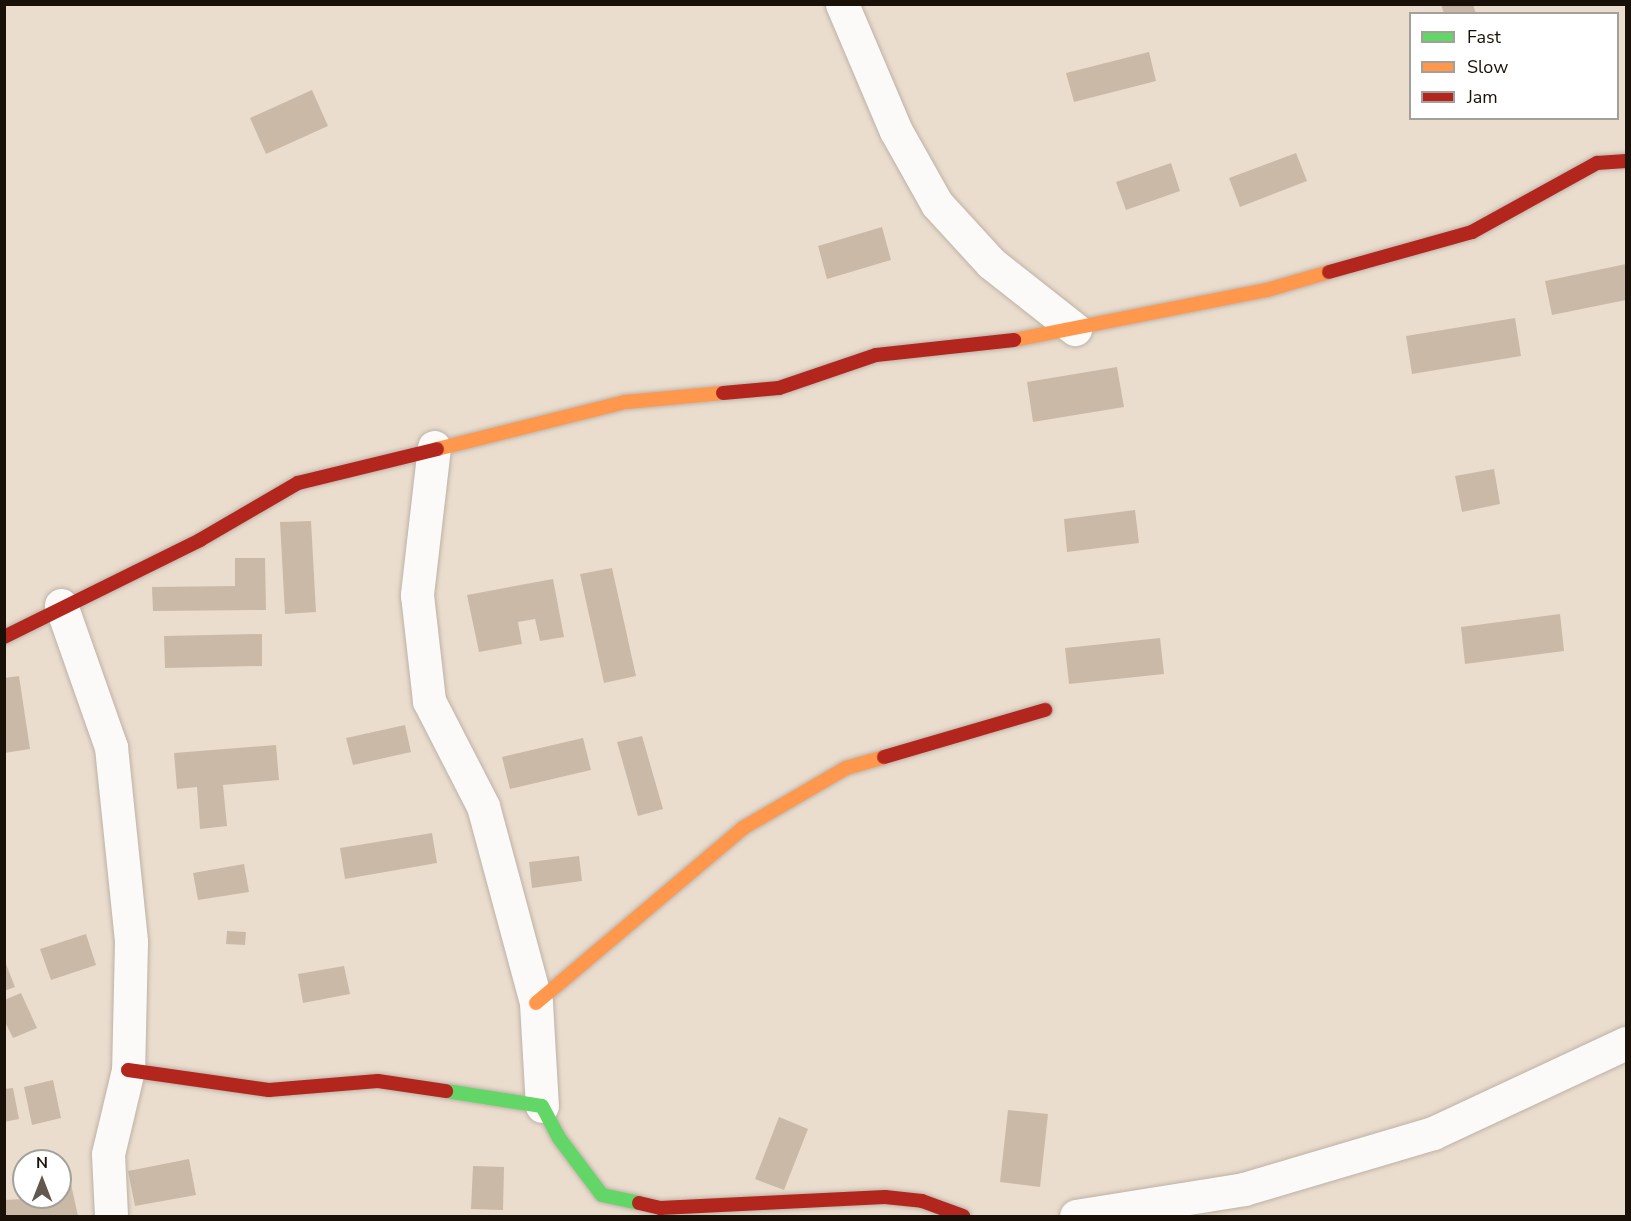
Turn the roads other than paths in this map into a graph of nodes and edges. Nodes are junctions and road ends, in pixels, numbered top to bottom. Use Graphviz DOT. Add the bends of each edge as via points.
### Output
graph roads {
  1 [pos="842,4"];
  2 [pos="1626,161"];
  3 [pos="1075,329"];
  4 [pos="434,447"];
  5 [pos="61,605"];
  6 [pos="4,638"];
  7 [pos="1045,710"];
  8 [pos="536,1003"];
  9 [pos="1626,1042"];
  10 [pos="128,1070"];
  11 [pos="542,1106"];
  12 [pos="111,1216"];
  13 [pos="963,1216"];
  14 [pos="1076,1216"];
  1 -- 3 [label="street" via="896,131 937,204 991,263"];
  2 -- 3 [label="street" via="1597,163 1472,232 1267,290"];
  3 -- 4 [label="street" via="876,355 779,388 626,402"];
  4 -- 5 [label="street" via="298,483 200,540"];
  4 -- 8 [label="street" via="417,595 429,701 483,806"];
  5 -- 6 [label="street"];
  5 -- 10 [label="street" via="111,747 131,942"];
  7 -- 8 [label="street" via="846,768 743,828"];
  8 -- 11 [label="street"];
  9 -- 14 [label="street" via="1433,1133 1244,1189"];
  10 -- 11 [label="street" via="269,1090 378,1081"];
  10 -- 12 [label="street" via="108,1154"];
  11 -- 13 [label="street" via="559,1138 602,1195 660,1208 885,1197 922,1201"];
}
